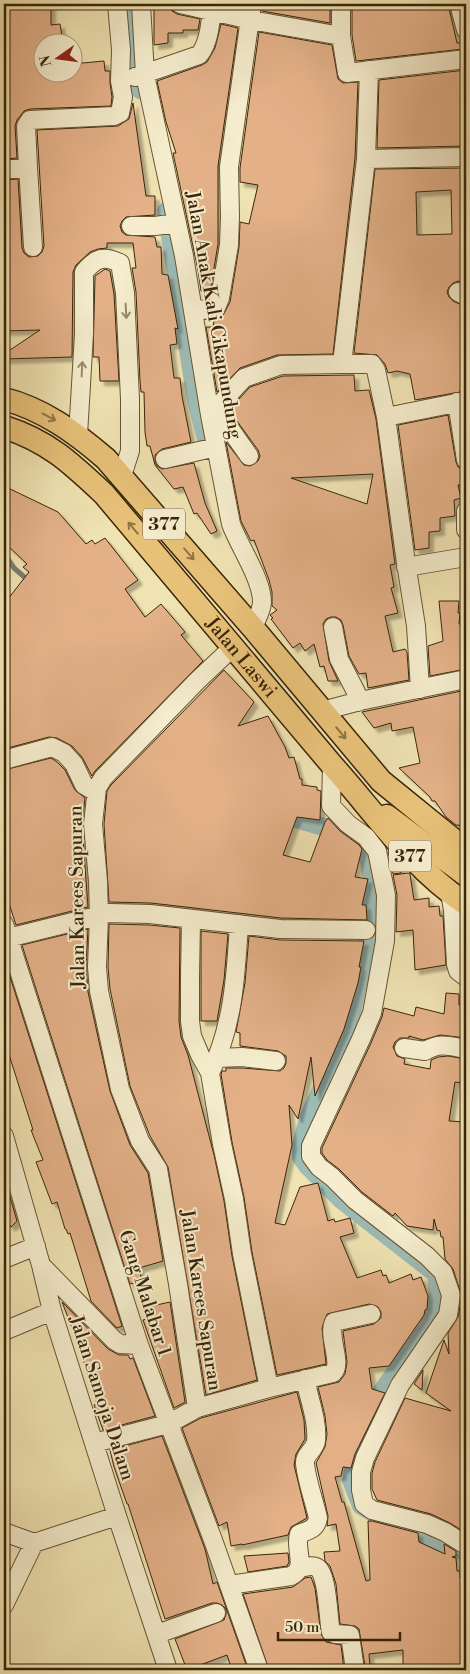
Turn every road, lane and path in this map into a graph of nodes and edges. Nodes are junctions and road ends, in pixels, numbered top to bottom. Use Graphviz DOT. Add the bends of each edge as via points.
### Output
graph roads {
  1 [pos="117,4"];
  2 [pos="141,4"];
  3 [pos="180,4"];
  4 [pos="341,4"];
  5 [pos="459,4"];
  6 [pos="211,7"];
  7 [pos="251,12"];
  8 [pos="466,30"];
  9 [pos="341,36"];
  10 [pos="466,59"];
  11 [pos="369,70"];
  12 [pos="144,75"];
  13 [pos="121,81"];
  14 [pos="466,157"];
  15 [pos="366,159"];
  16 [pos="28,167"];
  17 [pos="4,170"];
  18 [pos="170,224"];
  19 [pos="131,226"];
  20 [pos="33,247"];
  21 [pos="193,309"];
  22 [pos="342,364"];
  23 [pos="4,400"];
  24 [pos="462,402"];
  25 [pos="213,412"];
  26 [pos="386,417"];
  27 [pos="4,427"];
  28 [pos="78,435"];
  29 [pos="209,449"];
  30 [pos="249,456"];
  31 [pos="165,460"];
  32 [pos="466,460"];
  33 [pos="122,476"];
  34 [pos="466,511"];
  35 [pos="466,530"];
  36 [pos="466,557"];
  37 [pos="406,567"];
  38 [pos="332,627"];
  39 [pos="253,628"];
  40 [pos="233,647"];
  41 [pos="466,679"];
  42 [pos="420,689"];
  43 [pos="358,702"];
  44 [pos="322,711"];
  45 [pos="4,760"];
  46 [pos="332,765"];
  47 [pos="381,781"];
  48 [pos="96,792"];
  49 [pos="362,798"];
  50 [pos="466,850"];
  51 [pos="445,858"];
  52 [pos="466,875"];
  53 [pos="456,903"];
  54 [pos="99,916"];
  55 [pos="191,919"];
  56 [pos="239,924"];
  57 [pos="366,930"];
  58 [pos="5,934"];
  59 [pos="466,977"];
  60 [pos="404,1048"];
  61 [pos="466,1049"];
  62 [pos="276,1061"];
  63 [pos="214,1066"];
  64 [pos="4,1136"];
  65 [pos="36,1246"];
  66 [pos="4,1259"];
  67 [pos="41,1264"];
  68 [pos="52,1312"];
  69 [pos="371,1314"];
  70 [pos="4,1331"];
  71 [pos="139,1345"];
  72 [pos="305,1379"];
  73 [pos="269,1388"];
  74 [pos="197,1408"];
  75 [pos="168,1424"];
  76 [pos="94,1443"];
  77 [pos="117,1516"];
  78 [pos="4,1532"];
  79 [pos="34,1542"];
  80 [pos="466,1545"];
  81 [pos="300,1568"];
  82 [pos="229,1585"];
  83 [pos="4,1605"];
  84 [pos="216,1612"];
  85 [pos="157,1634"];
  86 [pos="168,1670"];
  87 [pos="259,1670"];
  88 [pos="355,1670"];
  1 -- 13 [label="street"];
  2 -- 12 [label="street, Jalan Anak Kali Cikapundung"];
  3 -- 6 [label="street"];
  4 -- 9 [label="street"];
  5 -- 8 [label="street"];
  6 -- 7 [label="street"];
  6 -- 12 [label="street" via="206,38 199,55"];
  7 -- 9 [label="street"];
  7 -- 21 [label="street" via="228,167 230,217 225,278 215,310"];
  9 -- 11 [label="street" via="346,73"];
  10 -- 11 [label="street"];
  11 -- 15 [label="street"];
  12 -- 13 [label="street"];
  12 -- 18 [label="street, Jalan Anak Kali Cikapundung"];
  13 -- 16 [label="street" via="122,104 116,115 35,119 27,123"];
  14 -- 15 [label="street"];
  15 -- 22 [label="street"];
  16 -- 17 [label="street"];
  16 -- 20 [label="street"];
  18 -- 19 [label="street"];
  18 -- 21 [label="street, Jalan Anak Kali Cikapundung"];
  21 -- 25 [label="street, Jalan Anak Kali Cikapundung"];
  22 -- 25 [label="street" via="281,365 250,375 240,381"];
  22 -- 26 [label="street" via="374,365"];
  23 -- 28 [label="main road, Jalan Laswi / 377, one-way" via="21,404"];
  24 -- 26 [label="street"];
  24 -- 32 [label="street"];
  25 -- 29 [label="street, Jalan Anak Kali Cikapundung"];
  25 -- 30 [label="street"];
  26 -- 37 [label="street"];
  40 -- 27 [label="main road, Jalan Laswi / 377, one-way" via="104,494 68,460 40,441"];
  28 -- 33 [label="main road, Jalan Laswi / 377"];
  28 -- 33 [label="street, one-way" via="84,272 94,261 109,258 120,263 125,293 130,452"];
  29 -- 31 [label="street"];
  29 -- 39 [label="street, Jalan Anak Kali Cikapundung" via="237,539 253,571 263,602"];
  33 -- 39 [label="main road, Jalan Laswi / 377, one-way"];
  34 -- 35 [label="street"];
  36 -- 37 [label="street"];
  37 -- 42 [label="street" via="416,626"];
  38 -- 43 [label="street" via="339,659"];
  39 -- 44 [label="main road, Jalan Laswi / 377"];
  40 -- 46 [label="main road, Jalan Laswi / 377"];
  40 -- 48 [label="street, Jalan Karees Sapuran" via="104,778"];
  41 -- 42 [label="street"];
  42 -- 43 [label="street"];
  43 -- 44 [label="street"];
  44 -- 47 [label="main road, Jalan Laswi / 377, one-way"];
  45 -- 48 [label="street" via="52,747 64,752 84,785"];
  46 -- 49 [label="main road, Jalan Laswi / 377"];
  46 -- 80 [label="street" via="331,806 377,851 386,895 385,942 372,1013 311,1146 312,1156 319,1167 355,1200 443,1272 451,1295 448,1315 400,1385 383,1420 363,1465 361,1490 364,1504 372,1510 427,1524"];
  47 -- 50 [label="main road, Jalan Laswi / 377"];
  47 -- 51 [label="main road, 377"];
  48 -- 54 [label="street, Jalan Karees Sapuran" via="93,824"];
  49 -- 51 [label="main road, 377"];
  49 -- 53 [label="main road, Jalan Laswi / 377" via="393,837"];
  51 -- 52 [label="main road, 377"];
  53 -- 59 [label="street" via="456,964 458,971"];
  54 -- 55 [label="street" via="110,913 150,914"];
  54 -- 58 [label="street"];
  54 -- 74 [label="street, Jalan Karees Sapuran" via="99,990 120,1089 140,1141 158,1169"];
  55 -- 56 [label="street"];
  55 -- 63 [label="street" via="190,1022 195,1045"];
  56 -- 57 [label="street" via="280,929"];
  56 -- 63 [label="street" via="232,1002"];
  58 -- 71 [label="street, Gang Malabar 1"];
  60 -- 61 [label="street" via="425,1051 440,1045"];
  62 -- 63 [label="street" via="242,1057"];
  63 -- 73 [label="street" via="222,1144"];
  64 -- 65 [label="street, Jalan Samoja Dalam"];
  65 -- 66 [label="street"];
  65 -- 67 [label="street, Jalan Samoja Dalam"];
  67 -- 68 [label="street, Jalan Samoja Dalam"];
  67 -- 71 [label="street" via="114,1340 120,1344"];
  68 -- 70 [label="street"];
  68 -- 76 [label="street, Jalan Samoja Dalam"];
  69 -- 72 [label="street" via="334,1322 336,1370"];
  71 -- 75 [label="street, Gang Malabar 1"];
  72 -- 73 [label="street"];
  72 -- 81 [label="street" via="316,1445 304,1462 318,1518 315,1527 299,1534"];
  73 -- 74 [label="street"];
  74 -- 75 [label="street, Jalan Karees Sapuran"];
  75 -- 76 [label="street, Jalan Karees Sapuran"];
  75 -- 82 [label="street, Gang Malabar 1"];
  76 -- 77 [label="street, Jalan Samoja Dalam"];
  77 -- 79 [label="street"];
  77 -- 85 [label="street, Jalan Samoja Dalam"];
  78 -- 79 [label="street"];
  79 -- 83 [label="street"];
  81 -- 82 [label="street" via="291,1576"];
  81 -- 88 [label="street" via="314,1566 321,1572 331,1632 350,1635"];
  82 -- 87 [label="street, Gang Malabar 1"];
  84 -- 85 [label="street"];
  85 -- 86 [label="street, Jalan Samoja Dalam"];
}
